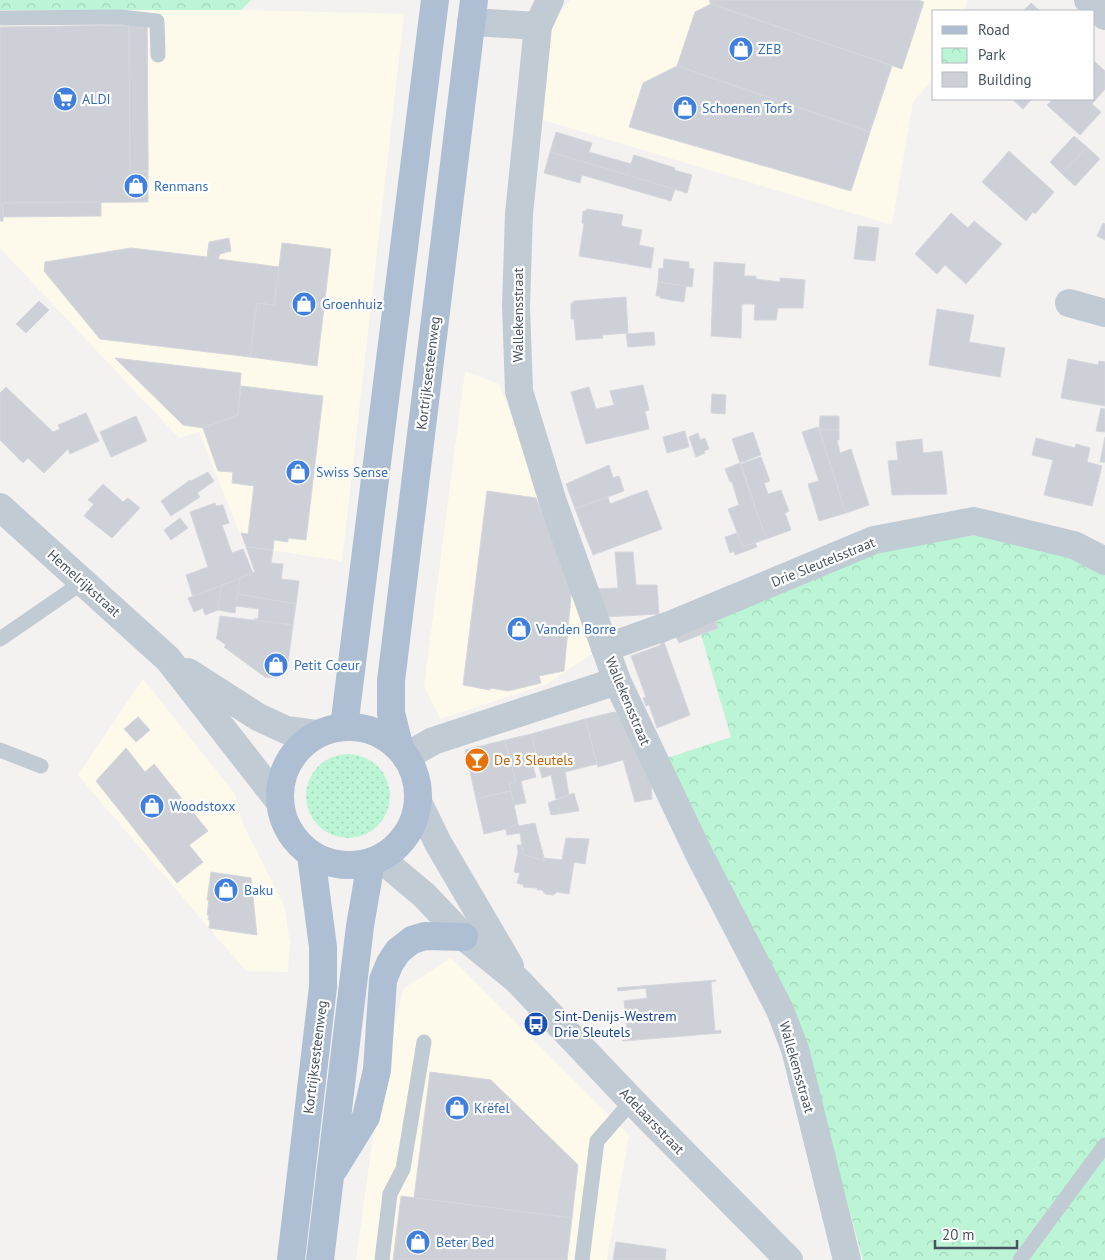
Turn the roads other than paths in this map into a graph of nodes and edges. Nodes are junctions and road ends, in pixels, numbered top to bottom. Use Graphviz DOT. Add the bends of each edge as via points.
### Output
graph roads {
  1 [pos="435,0"];
  2 [pos="550,0"];
  3 [pos="1088,0"];
  4 [pos="472,11"];
  5 [pos="1105,16"];
  6 [pos="0,18"];
  7 [pos="538,26"];
  8 [pos="158,55"];
  9 [pos="1069,303"];
  10 [pos="1105,313"];
  11 [pos="0,507"];
  12 [pos="1105,561"];
  13 [pos="83,582"];
  14 [pos="0,638"];
  15 [pos="605,648"];
  16 [pos="168,659"];
  17 [pos="617,682"];
  18 [pos="344,727"];
  19 [pos="316,734"];
  20 [pos="0,750"];
  21 [pos="403,750"];
  22 [pos="40,766"];
  23 [pos="280,800"];
  24 [pos="420,806"];
  25 [pos="311,855"];
  26 [pos="376,860"];
  27 [pos="464,937"];
  28 [pos="517,980"];
  29 [pos="424,1042"];
  30 [pos="632,1101"];
  31 [pos="1105,1145"];
  32 [pos="330,1177"];
  33 [pos="291,1260"];
  34 [pos="320,1260"];
  35 [pos="382,1260"];
  36 [pos="582,1260"];
  37 [pos="790,1260"];
  38 [pos="847,1260"];
  39 [pos="1020,1260"];
  1 -- 18 [label="main road"];
  2 -- 7 [label="street, Wallekensstraat"];
  3 -- 5 [label="street"];
  4 -- 7 [label="street"];
  4 -- 21 [label="main road, Kortrijksesteenweg" via="391,681 391,713"];
  6 -- 8 [label="lane" via="121,17 157,21"];
  7 -- 15 [label="street, Wallekensstraat" via="519,214 516,306 519,391 553,502"];
  9 -- 10 [label="street"];
  11 -- 13 [label="street, Hemelrijkstraat"];
  12 -- 15 [label="street, Drie Sleutelsstraat" via="1074,545 974,521 874,540 670,625"];
  13 -- 14 [label="lane"];
  13 -- 16 [label="street, Hemelrijkstraat"];
  15 -- 17 [label="street, Wallekensstraat"];
  16 -- 19 [label="street, Hemelrijkstraat" via="258,717 286,730"];
  16 -- 23 [label="street, Hemelrijkstraat"];
  17 -- 21 [label="street"];
  17 -- 38 [label="street, Wallekensstraat" via="699,854 780,1010 795,1048"];
  18 -- 19 [label="main road"];
  18 -- 21 [label="main road" via="374,729"];
  19 -- 23 [label="main road" via="293,753 280,781"];
  20 -- 22 [label="lane"];
  21 -- 24 [label="main road" via="416,778"];
  23 -- 25 [label="main road" via="288,832"];
  24 -- 26 [label="main road" via="406,837"];
  24 -- 28 [label="street, Adelaarsstraat"];
  25 -- 26 [label="main road" via="353,866"];
  25 -- 33 [label="main road, Kortrijksesteenweg" via="323,947 323,987"];
  26 -- 27 [label="street, Adelaarsstraat" via="424,895"];
  26 -- 32 [label="main road, Kortrijksesteenweg" via="360,926"];
  27 -- 28 [label="street, Adelaarsstraat"];
  27 -- 32 [label="main road" via="425,936 412,940 390,962 383,980 377,1070 366,1117"];
  28 -- 30 [label="street, Adelaarsstraat"];
  29 -- 35 [label="lane" via="403,1169 390,1194"];
  30 -- 36 [label="lane" via="596,1141"];
  30 -- 37 [label="street, Adelaarsstraat"];
  31 -- 39 [label="lane"];
  32 -- 34 [label="main road, Kortrijksesteenweg"];
}
